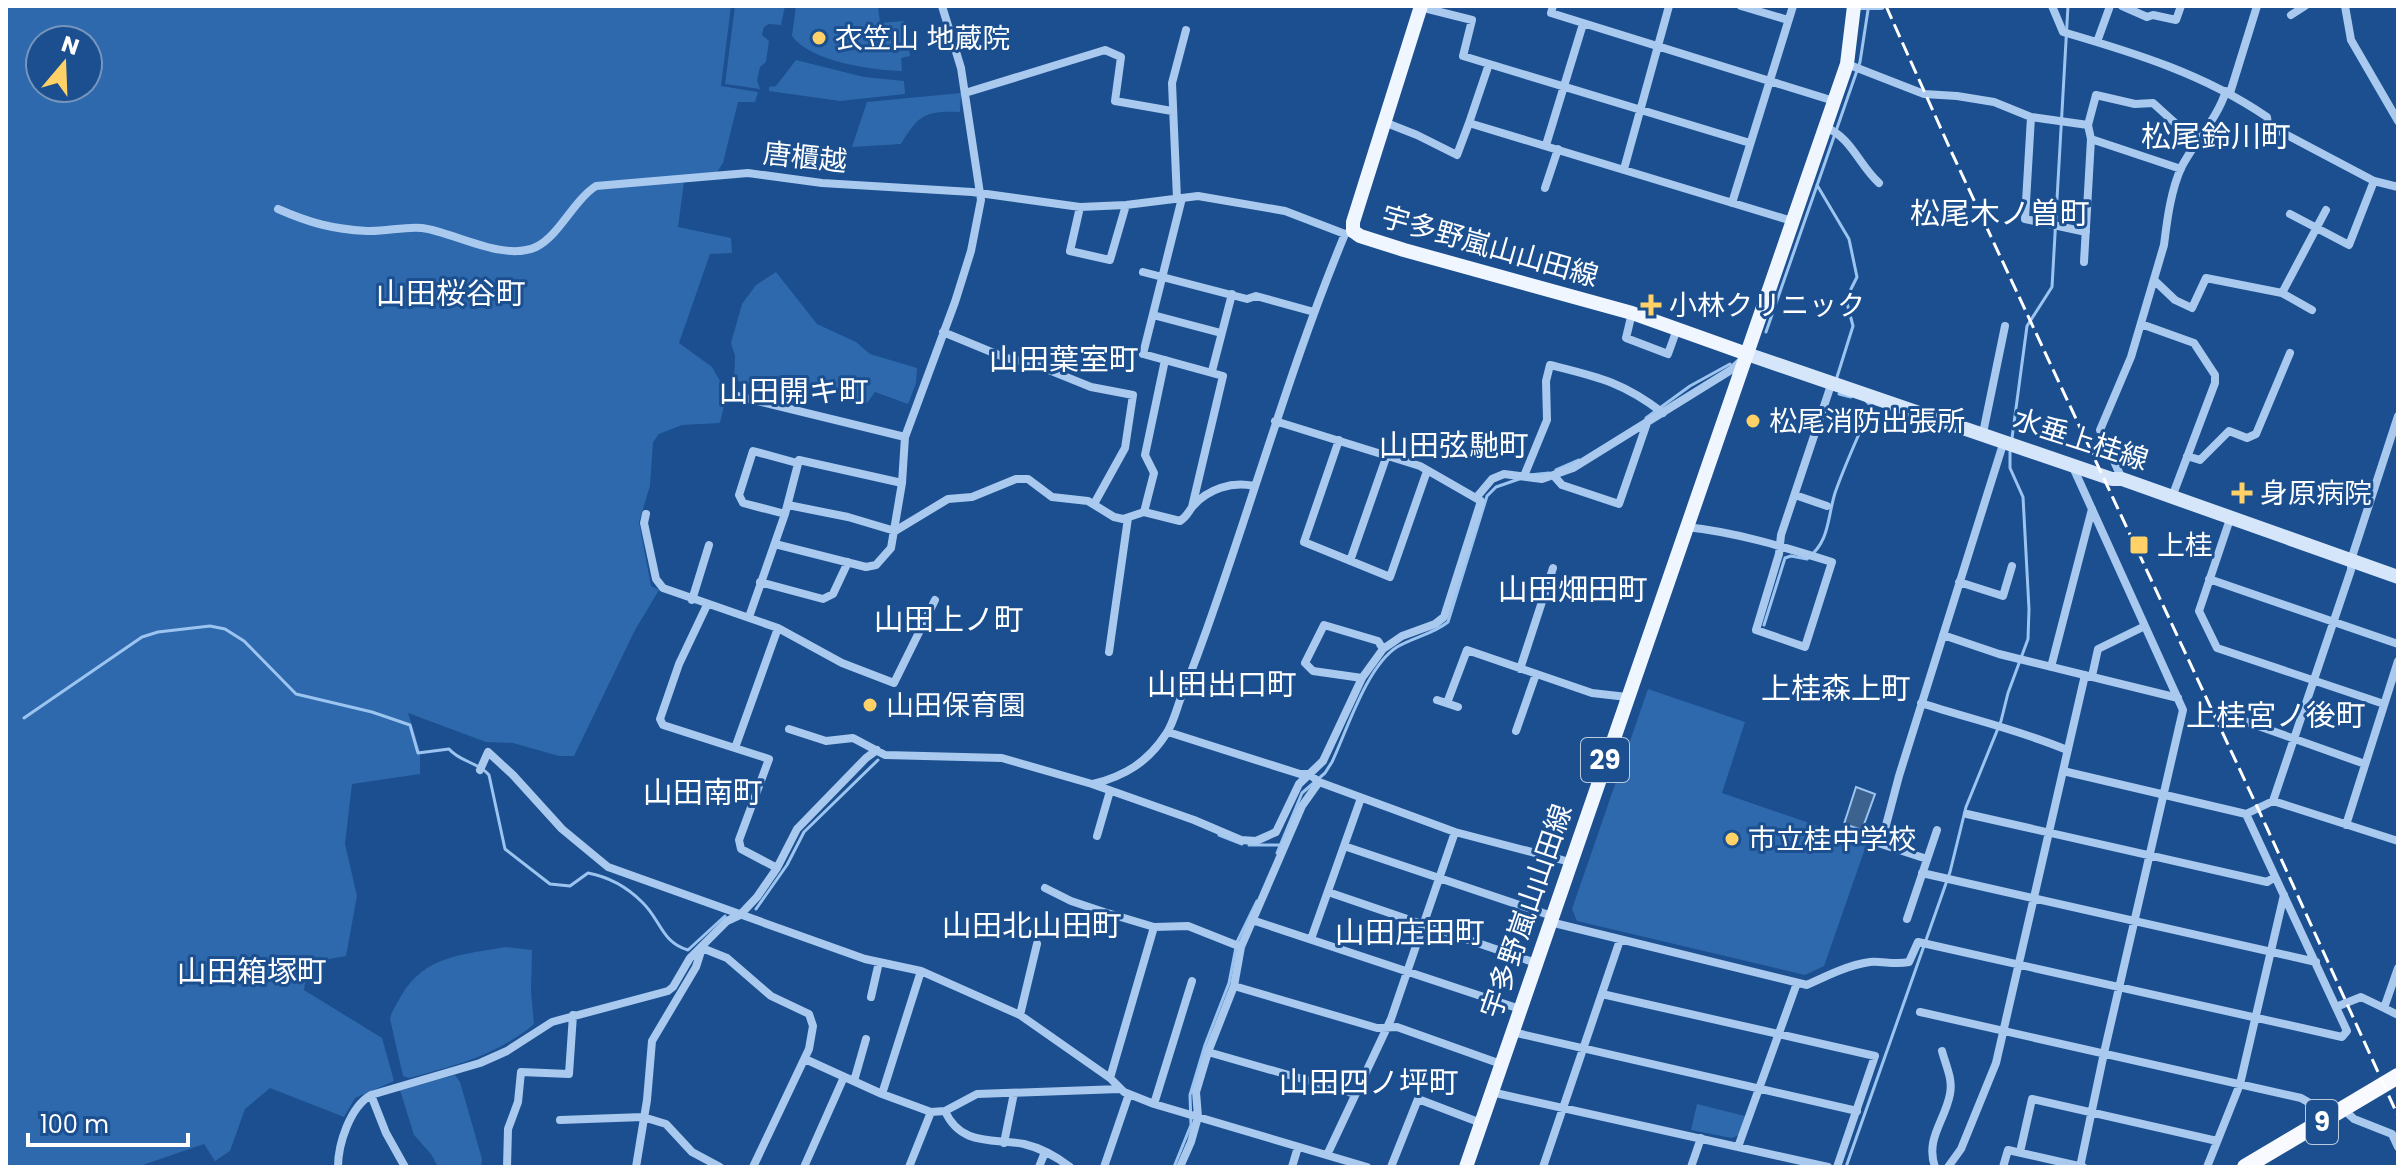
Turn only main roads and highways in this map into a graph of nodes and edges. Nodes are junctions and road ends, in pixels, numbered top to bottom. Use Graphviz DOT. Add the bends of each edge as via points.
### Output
graph roads {
  1 [pos="1420,6"];
  2 [pos="1854,6"];
  3 [pos="1747,354"];
  4 [pos="2398,577"];
  5 [pos="2398,1076"];
  6 [pos="2249,1166"];
  7 [pos="1466,1167"];
  1 -- 3 [label="main road, 宇多野嵐山山田線" via="1349,232 1632,313"];
  2 -- 3 [label="main road, 宇多野嵐山山田線 / 29" via="1855,67 1834,101"];
  3 -- 4 [label="main road, 水垂上桂線"];
  3 -- 7 [label="main road, 宇多野嵐山山田線 / 29"];
  5 -- 6 [label="highway, 9"];
}
